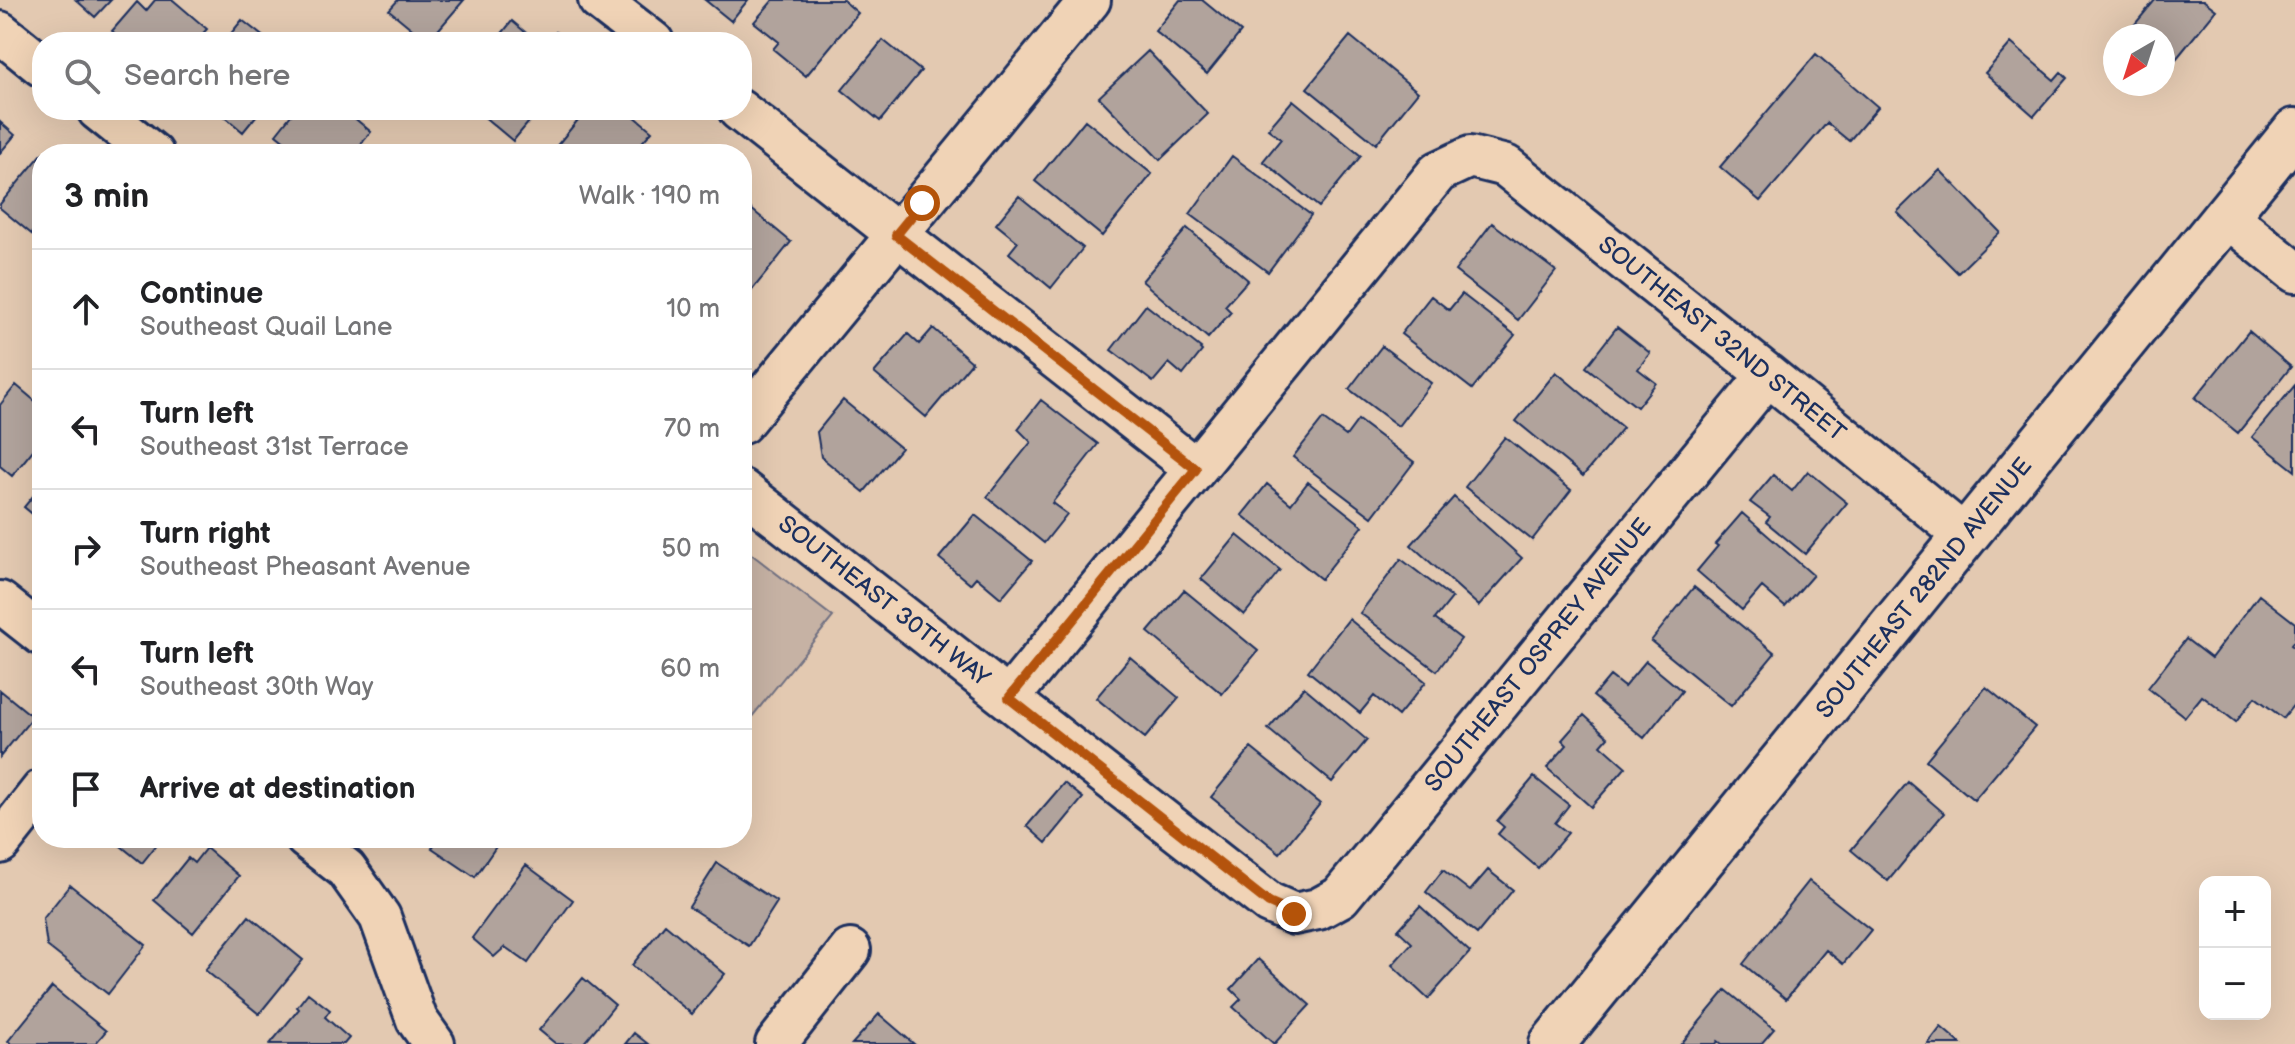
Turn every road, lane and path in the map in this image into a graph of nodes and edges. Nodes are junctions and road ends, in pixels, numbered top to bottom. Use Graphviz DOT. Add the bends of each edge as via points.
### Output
graph roads {
  1 [pos="599,0"];
  2 [pos="1090,0"];
  3 [pos="0,32"];
  4 [pos="640,32"];
  5 [pos="32,58"];
  6 [pos="110,120"];
  7 [pos="752,120"];
  8 [pos="2295,131"];
  9 [pos="140,144"];
  10 [pos="2226,216"];
  11 [pos="896,235"];
  12 [pos="2295,272"];
  13 [pos="1768,375"];
  14 [pos="752,411"];
  15 [pos="1196,469"];
  16 [pos="752,498"];
  17 [pos="1965,536"];
  18 [pos="0,602"];
  19 [pos="32,627"];
  20 [pos="1009,698"];
  21 [pos="32,803"];
  22 [pos="0,843"];
  23 [pos="319,848"];
  24 [pos="1294,914"];
  25 [pos="850,950"];
  26 [pos="434,1044"];
  27 [pos="776,1044"];
  28 [pos="1552,1044"];
  1 -- 4 [label="street"];
  2 -- 11 [label="street"];
  3 -- 5 [label="street"];
  6 -- 9 [label="street"];
  7 -- 11 [label="street"];
  8 -- 10 [label="main road, SOUTHEAST 282ND AVENUE"];
  10 -- 12 [label="street"];
  10 -- 17 [label="main road, SOUTHEAST 282ND AVENUE"];
  11 -- 14 [label="street"];
  11 -- 15 [label="street"];
  13 -- 15 [label="street, SOUTHEAST 32ND STREET" via="1506,166 1470,157 1438,172"];
  13 -- 17 [label="street, SOUTHEAST 32ND STREET"];
  13 -- 24 [label="street, SOUTHEAST OSPREY AVENUE" via="1340,897"];
  15 -- 20 [label="street"];
  16 -- 20 [label="street, SOUTHEAST 30TH WAY"];
  17 -- 28 [label="main road, SOUTHEAST 282ND AVENUE"];
  18 -- 19 [label="street"];
  20 -- 24 [label="street, SOUTHEAST 30TH WAY" via="1269,903"];
  21 -- 22 [label="street"];
  23 -- 26 [label="street" via="346,869 380,917 417,1020"];
  25 -- 27 [label="street"];
}
